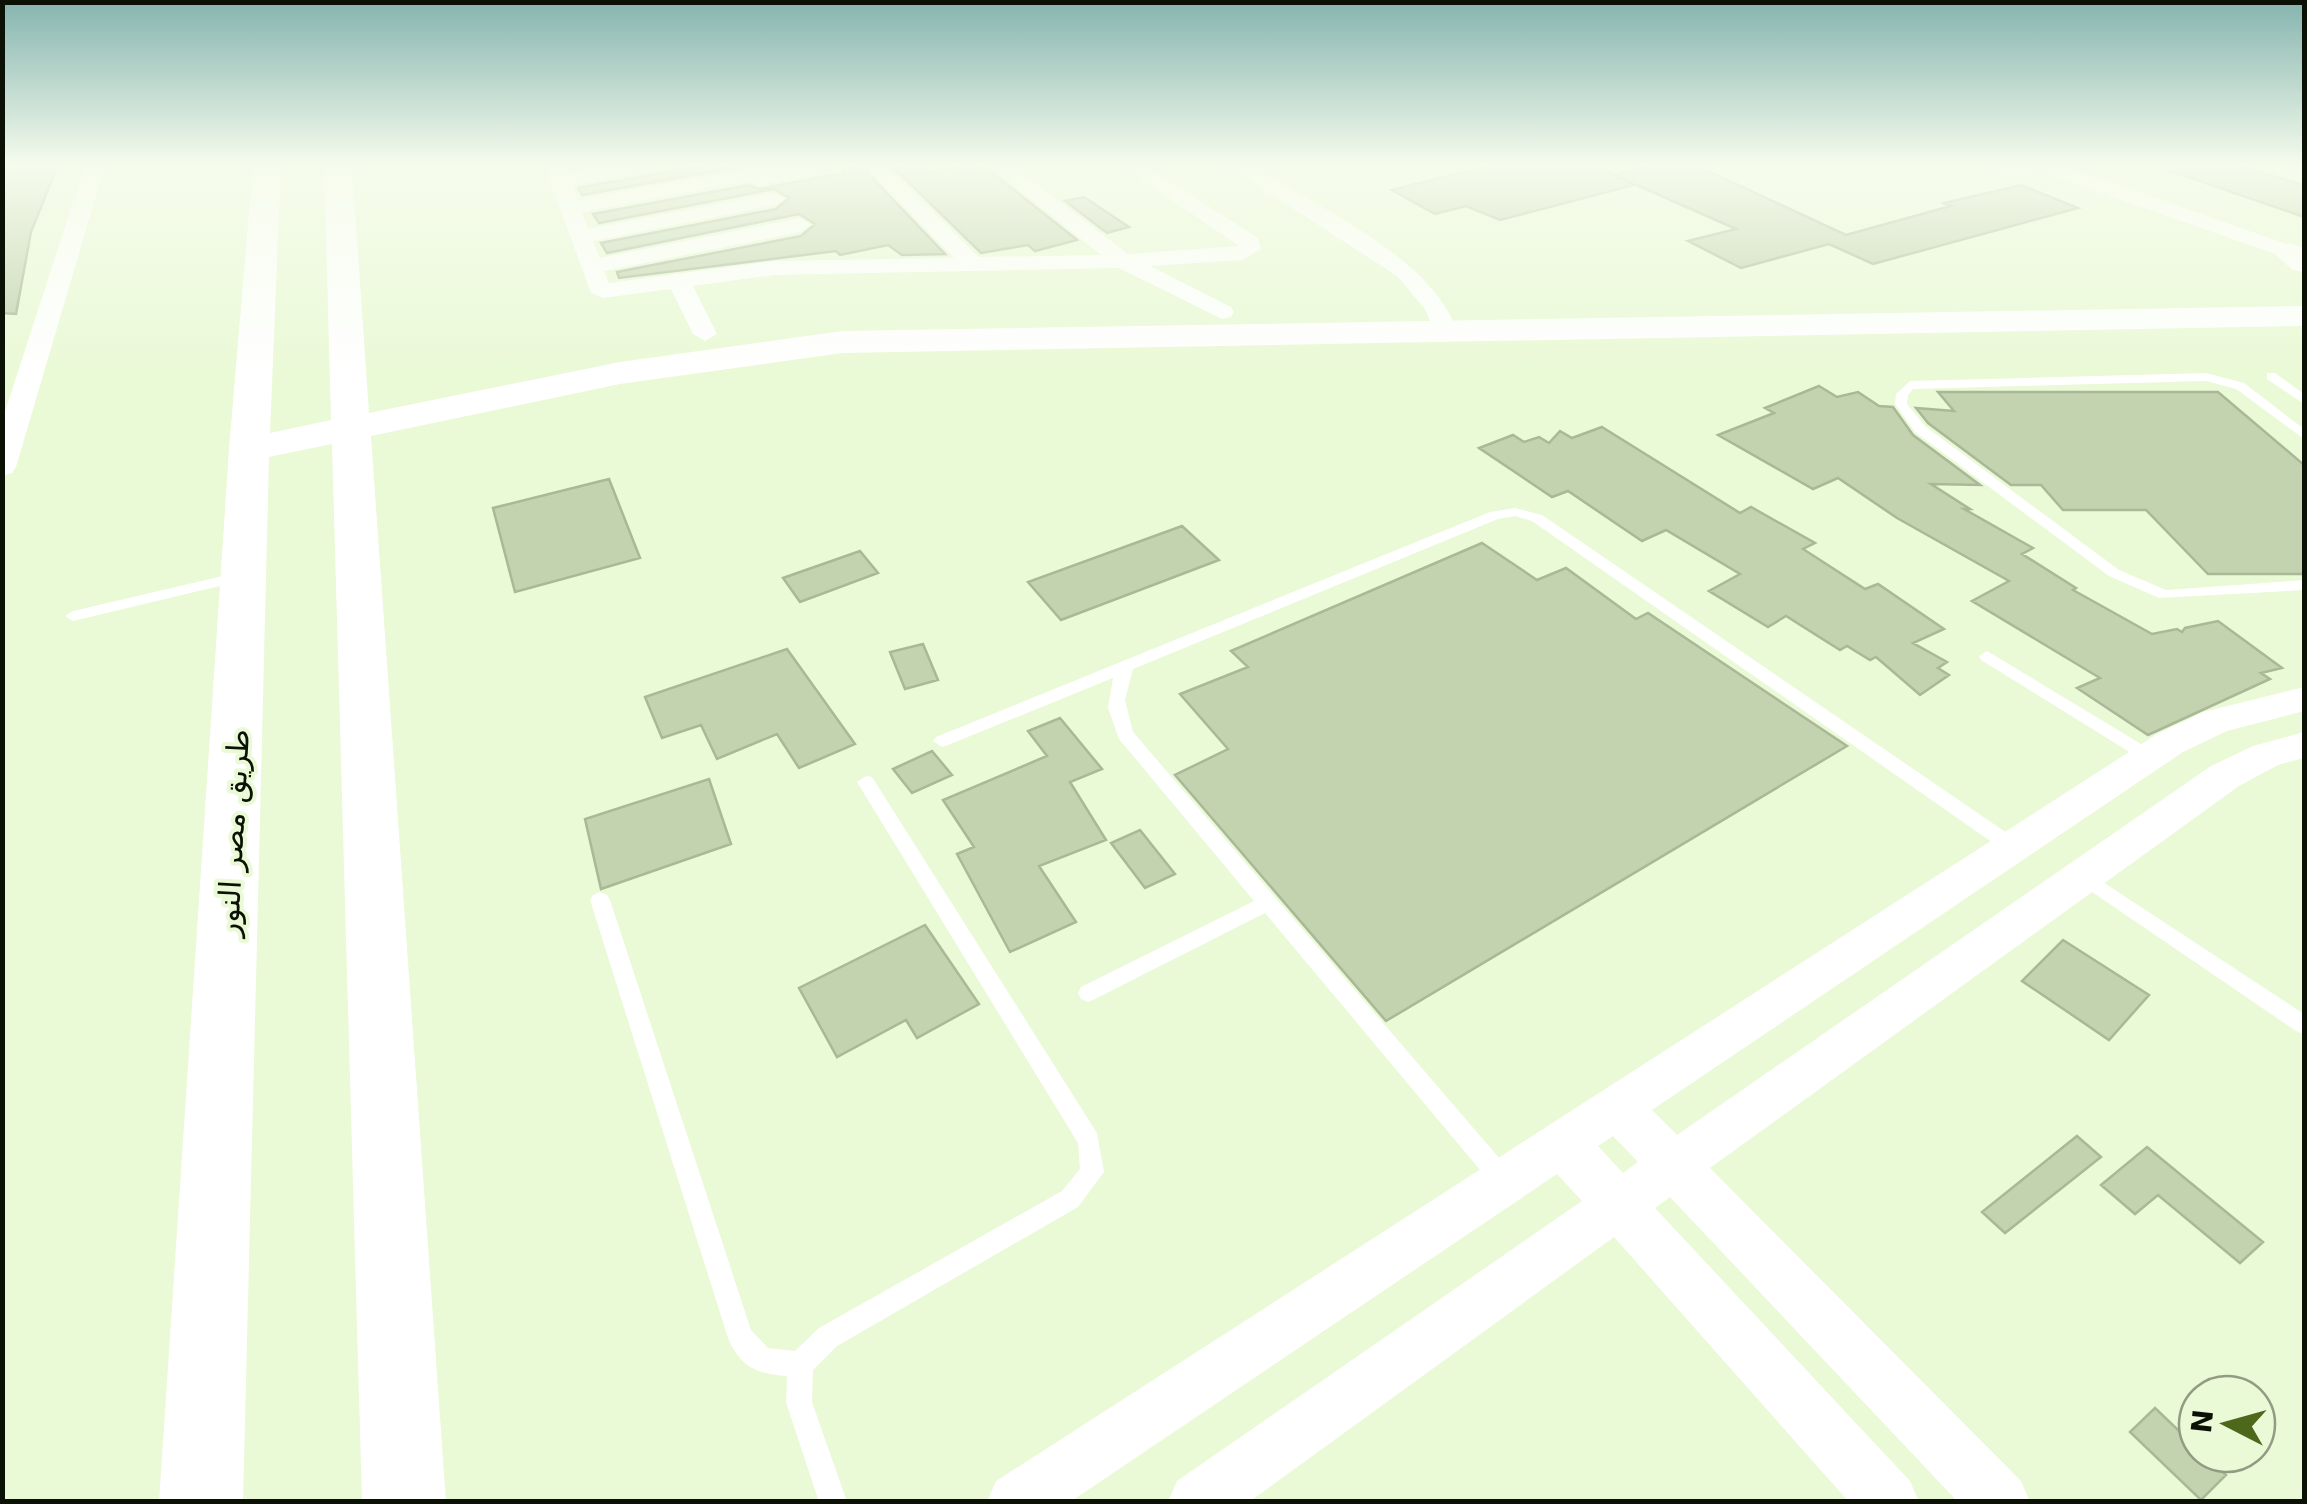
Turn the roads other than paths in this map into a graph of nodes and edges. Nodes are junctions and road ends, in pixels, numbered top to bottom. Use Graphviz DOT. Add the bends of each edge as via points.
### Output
graph roads {
  1 [pos="74,235"];
  2 [pos="276,235"];
  3 [pos="327,235"];
  4 [pos="589,235"];
  5 [pos="749,235"];
  6 [pos="809,235"];
  7 [pos="944,235"];
  8 [pos="1089,235"];
  9 [pos="1237,235"];
  10 [pos="1347,235"];
  11 [pos="2245,235"];
  12 [pos="2251,235"];
  13 [pos="580,237"];
  14 [pos="2301,254"];
  15 [pos="1123,261"];
  16 [pos="974,265"];
  17 [pos="837,266"];
  18 [pos="591,267"];
  19 [pos="679,280"];
  20 [pos="2304,294"];
  21 [pos="1222,312"];
  22 [pos="2304,316"];
  23 [pos="1441,319"];
  24 [pos="705,334"];
  25 [pos="2271,376"];
  26 [pos="2304,400"];
  27 [pos="300,416"];
  28 [pos="2304,435"];
  29 [pos="2,467"];
  30 [pos="245,576"];
  31 [pos="2304,584"];
  32 [pos="73,616"];
  33 [pos="1987,656"];
  34 [pos="1126,666"];
  35 [pos="2304,698"];
  36 [pos="942,741"];
  37 [pos="2304,744"];
  38 [pos="2150,756"];
  39 [pos="866,782"];
  40 [pos="2013,847"];
  41 [pos="2083,876"];
  42 [pos="600,900"];
  43 [pos="1267,903"];
  44 [pos="1088,993"];
  45 [pos="2304,1026"];
  46 [pos="1618,1108"];
  47 [pos="1563,1144"];
  48 [pos="1675,1164"];
  49 [pos="1505,1182"];
  50 [pos="1619,1204"];
  51 [pos="800,1364"];
  52 [pos="201,1502"];
  53 [pos="404,1502"];
  54 [pos="834,1502"];
  55 [pos="1017,1502"];
  56 [pos="1198,1502"];
  57 [pos="1889,1502"];
  58 [pos="2000,1502"];
  1 -- 29 [label="street"];
  2 -- 27 [label="street, طريق مصر النور"];
  3 -- 27 [label="street, طريق مصر النور"];
  4 -- 13 [label="street"];
  5 -- 18 [label="street"];
  6 -- 17 [label="street"];
  7 -- 16 [label="street"];
  8 -- 15 [label="street"];
  9 -- 15 [label="street" via="1250,249"];
  10 -- 23 [label="street" via="1405,271"];
  11 -- 14 [label="street"];
  12 -- 14 [label="street"];
  13 -- 18 [label="street"];
  15 -- 16 [label="street"];
  15 -- 21 [label="street"];
  16 -- 17 [label="street"];
  17 -- 19 [label="street"];
  18 -- 19 [label="street" via="604,291"];
  19 -- 24 [label="street"];
  20 -- 23 [label="street"];
  21 -- 23 [label="street"];
  21 -- 24 [label="street" via="931,318"];
  22 -- 23 [label="street"];
  23 -- 27 [label="street" via="842,342"];
  24 -- 27 [label="street"];
  25 -- 26 [label="lane"];
  27 -- 30 [label="street, طريق مصر النور"];
  27 -- 53 [label="street, طريق مصر النور"];
  28 -- 31 [label="lane" via="2240,386 2206,377 1910,385 1901,404 1920,428 2141,588 2164,595"];
  30 -- 32 [label="lane"];
  30 -- 52 [label="street, طريق مصر النور"];
  33 -- 38 [label="lane"];
  34 -- 36 [label="lane"];
  34 -- 40 [label="lane" via="1495,516 1527,514"];
  34 -- 43 [label="lane" via="1115,688 1114,712 1124,735"];
  35 -- 38 [label="street" via="2216,721"];
  37 -- 41 [label="street" via="2225,776"];
  38 -- 40 [label="street"];
  39 -- 51 [label="lane" via="1089,1141 1092,1172 1070,1200 828,1337"];
  40 -- 46 [label="street"];
  41 -- 45 [label="lane"];
  41 -- 48 [label="street"];
  42 -- 51 [label="lane" via="741,1338 762,1361"];
  43 -- 44 [label="lane"];
  43 -- 49 [label="lane"];
  46 -- 47 [label="street"];
  46 -- 48 [label="street"];
  47 -- 49 [label="street"];
  47 -- 50 [label="street"];
  48 -- 50 [label="street"];
  48 -- 58 [label="street"];
  49 -- 55 [label="street"];
  50 -- 56 [label="street"];
  50 -- 57 [label="street"];
  51 -- 54 [label="lane" via="799,1402"];
}
